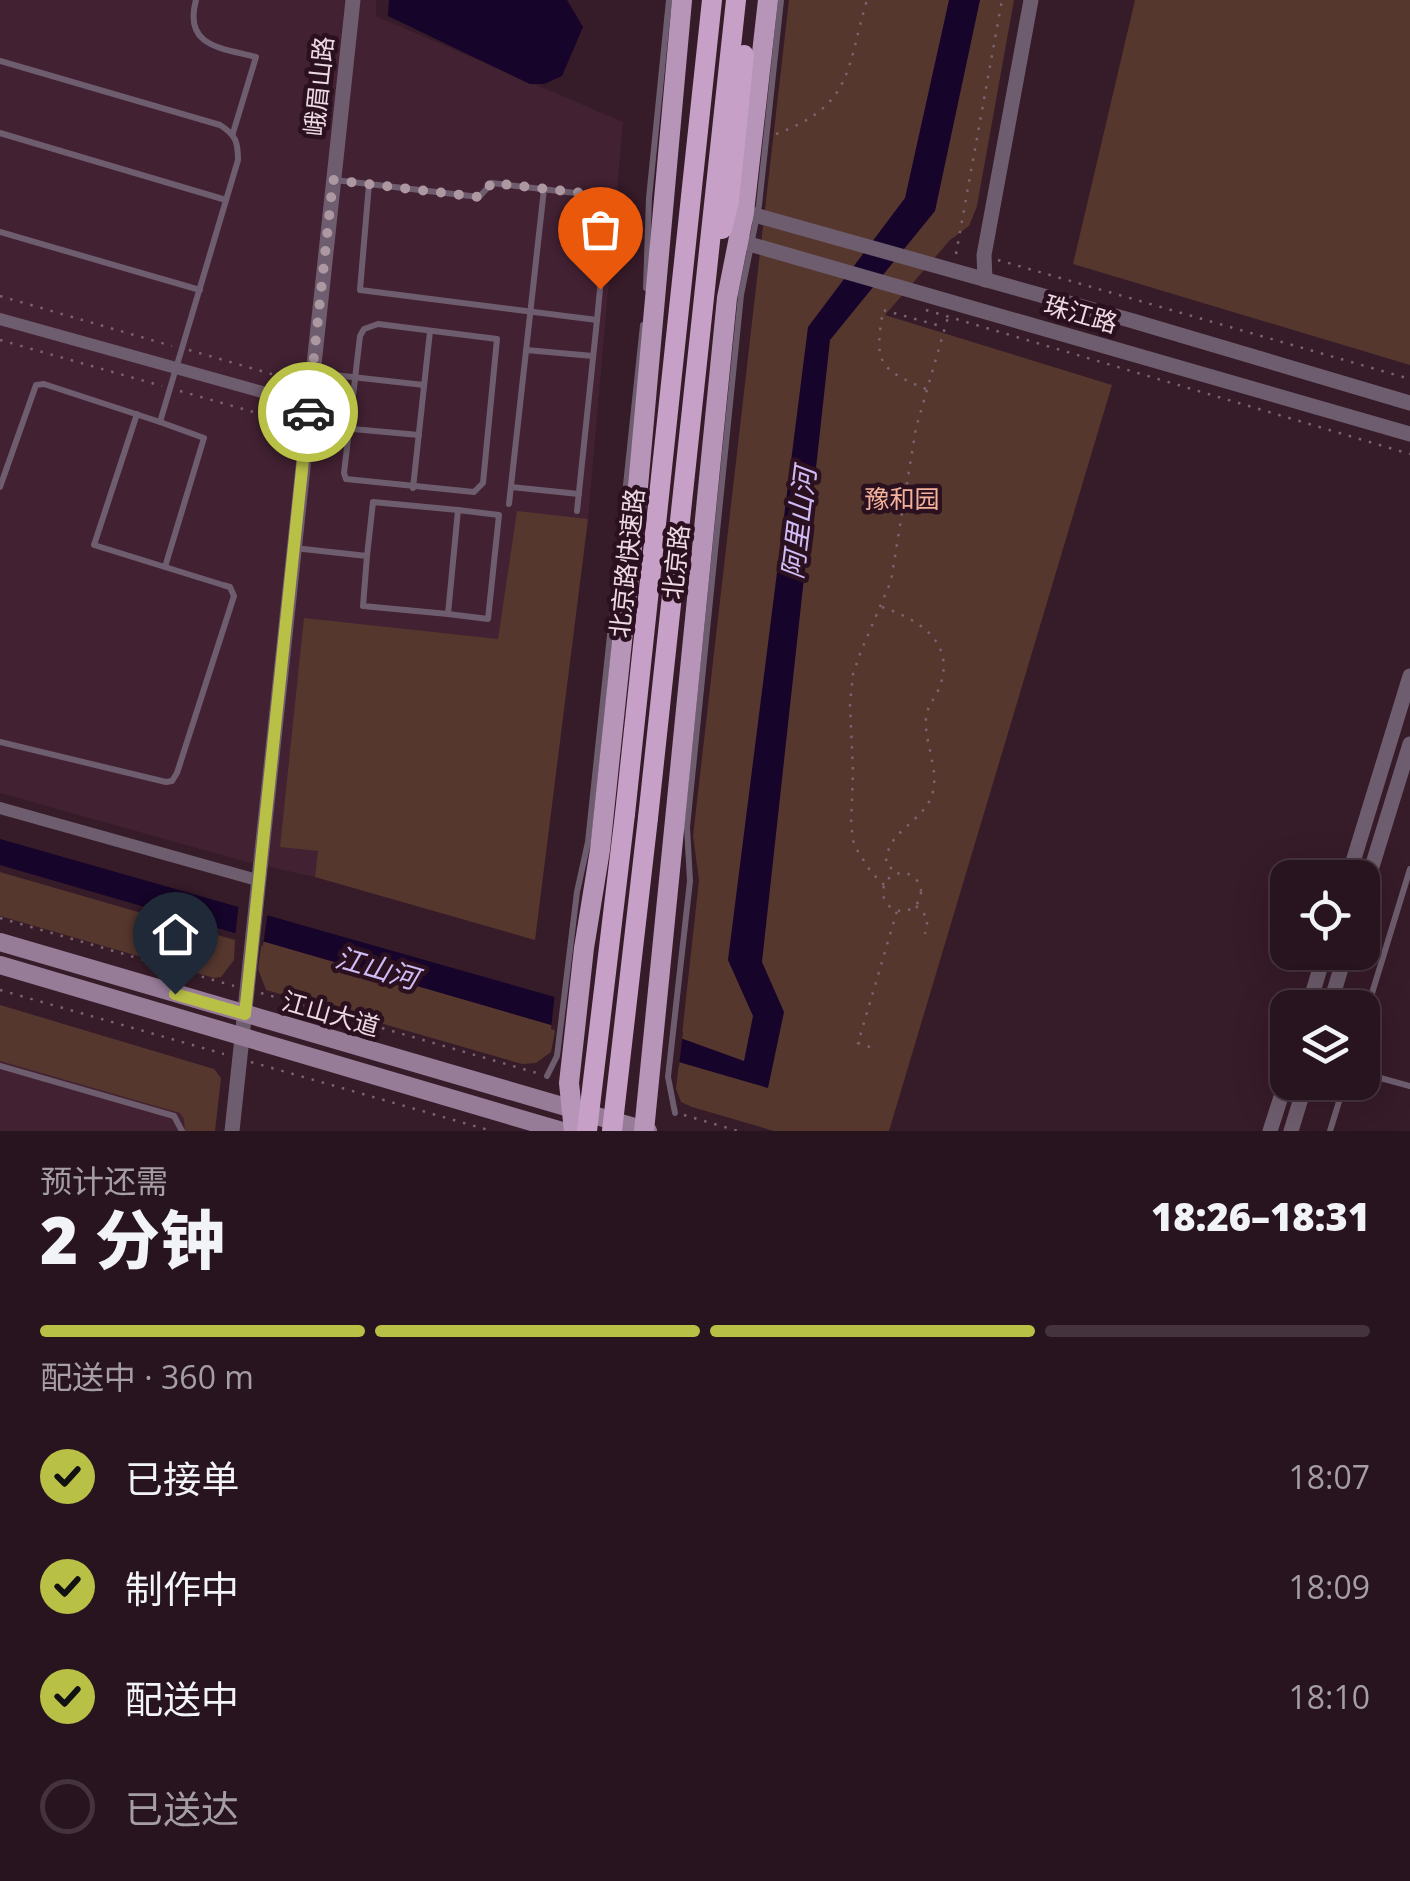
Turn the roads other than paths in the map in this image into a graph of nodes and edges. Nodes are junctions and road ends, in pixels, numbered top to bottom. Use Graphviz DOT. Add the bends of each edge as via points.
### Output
graph roads {
  1 [pos="196,0"];
  2 [pos="353,0"];
  3 [pos="669,0"];
  4 [pos="682,0"];
  5 [pos="699,0"];
  6 [pos="712,0"];
  7 [pos="736,0"];
  8 [pos="750,0"];
  9 [pos="768,0"];
  10 [pos="781,0"];
  11 [pos="1031,0"];
  12 [pos="0,61"];
  13 [pos="0,132"];
  14 [pos="233,133"];
  15 [pos="333,180"];
  16 [pos="370,184"];
  17 [pos="544,189"];
  18 [pos="226,200"];
  19 [pos="750,214"];
  20 [pos="0,232"];
  21 [pos="745,243"];
  22 [pos="684,249"];
  23 [pos="985,280"];
  24 [pos="200,290"];
  25 [pos="702,309"];
  26 [pos="530,312"];
  27 [pos="0,318"];
  28 [pos="597,320"];
  29 [pos="430,331"];
  30 [pos="526,350"];
  31 [pos="593,356"];
  32 [pos="177,369"];
  33 [pos="312,372"];
  34 [pos="355,378"];
  35 [pos="424,386"];
  36 [pos="1292,399"];
  37 [pos="1410,404"];
  38 [pos="309,406"];
  39 [pos="136,414"];
  40 [pos="1287,416"];
  41 [pos="160,422"];
  42 [pos="306,424"];
  43 [pos="349,428"];
  44 [pos="1410,434"];
  45 [pos="419,435"];
  46 [pos="0,487"];
  47 [pos="511,487"];
  48 [pos="413,488"];
  49 [pos="579,494"];
  50 [pos="509,504"];
  51 [pos="458,510"];
  52 [pos="577,511"];
  53 [pos="293,548"];
  54 [pos="367,556"];
  55 [pos="165,568"];
  56 [pos="448,614"];
  57 [pos="1410,676"];
  58 [pos="0,742"];
  59 [pos="1410,744"];
  60 [pos="0,808"];
  61 [pos="1354,860"];
  62 [pos="1374,860"];
  63 [pos="1410,869"];
  64 [pos="257,880"];
  65 [pos="0,942"];
  66 [pos="0,965"];
  67 [pos="1373,990"];
  68 [pos="572,998"];
  69 [pos="245,1014"];
  70 [pos="567,1036"];
  71 [pos="243,1037"];
  72 [pos="659,1064"];
  73 [pos="0,1066"];
  74 [pos="547,1076"];
  75 [pos="1380,1078"];
  76 [pos="1410,1086"];
  77 [pos="1280,1100"];
  78 [pos="1300,1100"];
  79 [pos="1339,1100"];
  80 [pos="572,1109"];
  81 [pos="675,1113"];
  82 [pos="182,1131"];
  83 [pos="232,1131"];
  84 [pos="562,1131"];
  85 [pos="574,1131"];
  86 [pos="587,1131"];
  87 [pos="612,1131"];
  88 [pos="646,1131"];
  89 [pos="1270,1131"];
  90 [pos="1291,1131"];
  91 [pos="1330,1131"];
  1 -- 14 [label="lane" via="198,35 256,58"];
  2 -- 15 [label="street, 峨眉山路"];
  3 -- 68 [label="lane"];
  4 -- 68 [label="main road, 北京路" via="600,850"];
  5 -- 22 [label="highway"];
  6 -- 22 [label="highway, 北京路快速路"];
  7 -- 25 [label="highway, 北京路快速路"];
  8 -- 25 [label="highway" via="728,201"];
  9 -- 19 [label="main road, 北京路"];
  10 -- 19 [label="lane"];
  11 -- 23 [label="street"];
  12 -- 14 [label="lane"];
  13 -- 18 [label="lane"];
  14 -- 18 [label="lane" via="238,160"];
  15 -- 16 [label="lane"];
  15 -- 33 [label="street, 峨眉山路"];
  16 -- 17 [label="lane" via="479,197 492,183"];
  16 -- 26 [label="lane" via="360,290"];
  17 -- 26 [label="lane"];
  17 -- 28 [label="lane" via="610,196"];
  18 -- 24 [label="lane"];
  19 -- 21 [label="main road, 北京路"];
  19 -- 23 [label="street, 珠江路"];
  20 -- 24 [label="lane"];
  21 -- 36 [label="street, 珠江路"];
  21 -- 72 [label="main road, 北京路" via="727,298"];
  22 -- 86 [label="highway, 北京路快速路, bridge"];
  23 -- 37 [label="street, 珠江路"];
  24 -- 32 [label="lane"];
  25 -- 87 [label="highway, 北京路快速路, bridge"];
  26 -- 28 [label="lane"];
  26 -- 30 [label="lane"];
  27 -- 32 [label="street"];
  28 -- 31 [label="lane"];
  29 -- 34 [label="lane" via="378,324 364,329"];
  29 -- 35 [label="lane"];
  29 -- 48 [label="lane" via="497,339 483,483 468,494"];
  30 -- 31 [label="lane"];
  30 -- 47 [label="lane"];
  31 -- 49 [label="lane"];
  32 -- 38 [label="street"];
  32 -- 41 [label="lane"];
  33 -- 34 [label="lane"];
  33 -- 38 [label="street, 峨眉山路"];
  34 -- 35 [label="lane"];
  34 -- 43 [label="lane"];
  35 -- 45 [label="lane"];
  36 -- 40 [label="lane"];
  36 -- 44 [label="street, 珠江路"];
  38 -- 42 [label="street, 峨眉山路"];
  39 -- 41 [label="lane"];
  39 -- 46 [label="lane" via="36,385"];
  39 -- 55 [label="lane" via="94,545"];
  41 -- 55 [label="lane" via="204,438"];
  42 -- 43 [label="lane"];
  42 -- 53 [label="street, 峨眉山路"];
  43 -- 45 [label="lane"];
  43 -- 48 [label="lane" via="346,479"];
  45 -- 48 [label="lane"];
  47 -- 49 [label="lane"];
  47 -- 50 [label="lane"];
  49 -- 52 [label="lane"];
  51 -- 54 [label="lane" via="373,502"];
  51 -- 56 [label="lane"];
  51 -- 56 [label="lane" via="499,515 488,618"];
  53 -- 54 [label="lane"];
  53 -- 64 [label="street, 峨眉山路"];
  54 -- 56 [label="lane" via="362,606"];
  55 -- 58 [label="lane" via="230,587 234,596 172,782"];
  57 -- 61 [label="street"];
  59 -- 62 [label="street"];
  60 -- 64 [label="street"];
  63 -- 67 [label="lane"];
  64 -- 69 [label="street, 峨眉山路"];
  65 -- 69 [label="main road, 江山大道"];
  66 -- 71 [label="main road, 江山大道"];
  68 -- 70 [label="main road, 北京路"];
  69 -- 71 [label="street, 峨眉山路"];
  69 -- 80 [label="main road, 江山大道"];
  70 -- 74 [label="lane"];
  70 -- 80 [label="main road, 北京路"];
  71 -- 83 [label="street, 峨眉山路"];
  71 -- 84 [label="main road, 江山大道"];
  72 -- 81 [label="lane"];
  72 -- 88 [label="main road, 北京路"];
  73 -- 82 [label="lane" via="174,1116"];
  75 -- 76 [label="lane"];
  77 -- 89 [label="street"];
  78 -- 90 [label="street"];
  79 -- 91 [label="lane"];
  80 -- 85 [label="main road, 北京路"];
  80 -- 88 [label="main road, 江山大道"];
}
